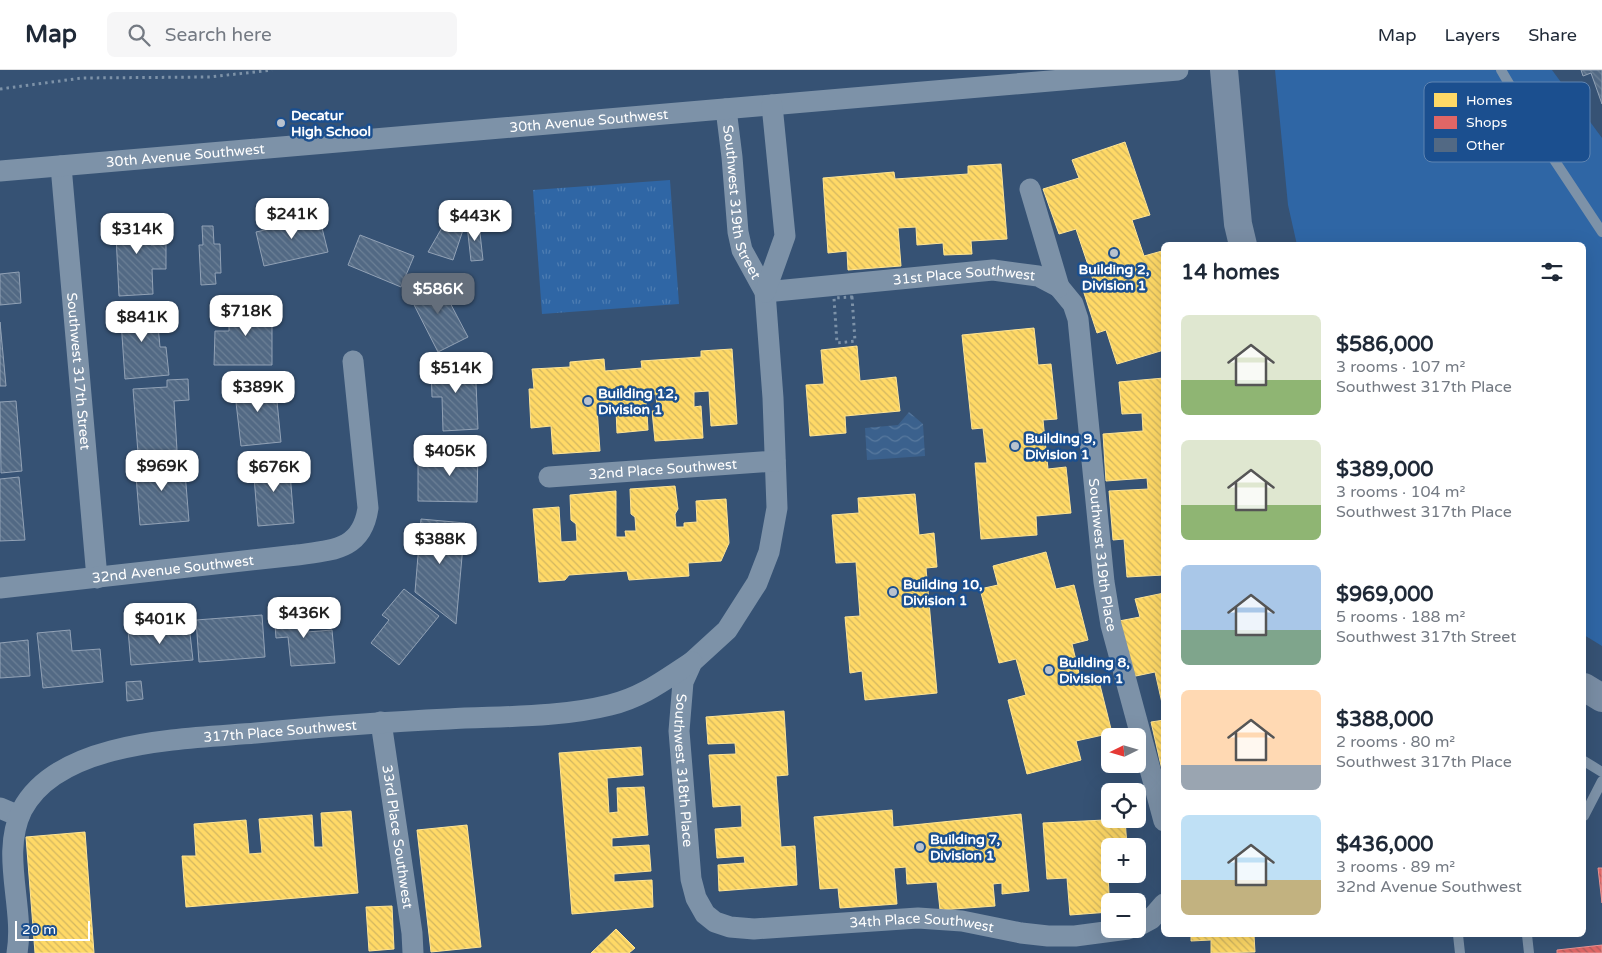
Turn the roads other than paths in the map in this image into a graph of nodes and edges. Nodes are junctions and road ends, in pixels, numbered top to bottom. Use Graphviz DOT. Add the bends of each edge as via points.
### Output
graph roads {
  1 [pos="1178,70"];
  2 [pos="1224,70"];
  3 [pos="1501,70"];
  4 [pos="1507,82"];
  5 [pos="772,105"];
  6 [pos="726,109"];
  7 [pos="1556,162"];
  8 [pos="61,166"];
  9 [pos="0,171"];
  10 [pos="1030,189"];
  11 [pos="1602,232"];
  12 [pos="1242,242"];
  13 [pos="1059,287"];
  14 [pos="765,292"];
  15 [pos="354,361"];
  16 [pos="773,398"];
  17 [pos="776,461"];
  18 [pos="549,477"];
  19 [pos="97,578"];
  20 [pos="0,588"];
  21 [pos="692,662"];
  22 [pos="1586,688"];
  23 [pos="1602,698"];
  24 [pos="381,722"];
  25 [pos="1586,762"];
  26 [pos="1602,772"];
  27 [pos="1601,784"];
  28 [pos="1161,810"];
  29 [pos="10,812"];
  30 [pos="1586,812"];
  31 [pos="1161,908"];
  32 [pos="1146,920"];
  33 [pos="715,922"];
  34 [pos="1101,933"];
  35 [pos="1458,937"];
  36 [pos="1527,937"];
  37 [pos="17,953"];
  38 [pos="413,953"];
  39 [pos="1460,953"];
  40 [pos="1529,953"];
  1 -- 5 [label="street, 30th Avenue Southwest"];
  2 -- 12 [label="main road"];
  3 -- 4 [label="lane"];
  5 -- 6 [label="street, 30th Avenue Southwest"];
  5 -- 14 [label="street, Southwest 319th Street" via="785,236"];
  6 -- 8 [label="street, 30th Avenue Southwest"];
  6 -- 14 [label="street, Southwest 319th Street" via="738,232 742,250"];
  7 -- 11 [label="lane"];
  8 -- 9 [label="street, 30th Avenue Southwest"];
  8 -- 19 [label="street, Southwest 317th Street"];
  10 -- 13 [label="street, 31st Place Southwest"];
  13 -- 14 [label="street, 31st Place Southwest" via="1028,274 979,270"];
  13 -- 28 [label="street, Southwest 319th Place" via="1073,304 1078,319 1097,536 1112,625"];
  14 -- 16 [label="street, Southwest 319th Street"];
  15 -- 19 [label="street, 32nd Avenue Southwest" via="368,508 363,529 356,539 346,546 298,554"];
  16 -- 17 [label="street, Southwest 318th Place"];
  17 -- 18 [label="street, 32nd Place Southwest"];
  17 -- 21 [label="street, Southwest 318th Place" via="777,508 769,552 757,583 727,630"];
  19 -- 20 [label="street, 32nd Avenue Southwest"];
  21 -- 24 [label="street, 317th Place Southwest" via="639,696 601,707 527,715"];
  21 -- 33 [label="street, Southwest 318th Place" via="683,682 680,703 680,751 692,886 701,909"];
  22 -- 23 [label="main road"];
  24 -- 29 [label="street, 317th Place Southwest" via="170,740 120,749 77,763 52,777"];
  24 -- 38 [label="street, 33rd Place Southwest"];
  25 -- 26 [label="lane"];
  27 -- 30 [label="lane"];
  29 -- 37 [label="street, 317th Place Southwest" via="14,830 12,855 19,930"];
  31 -- 32 [label="street"];
  33 -- 34 [label="street, 34th Place Southwest" via="762,930 886,919 950,919 1020,933 1062,936"];
  35 -- 39 [label="lane"];
  36 -- 40 [label="lane"];
}
